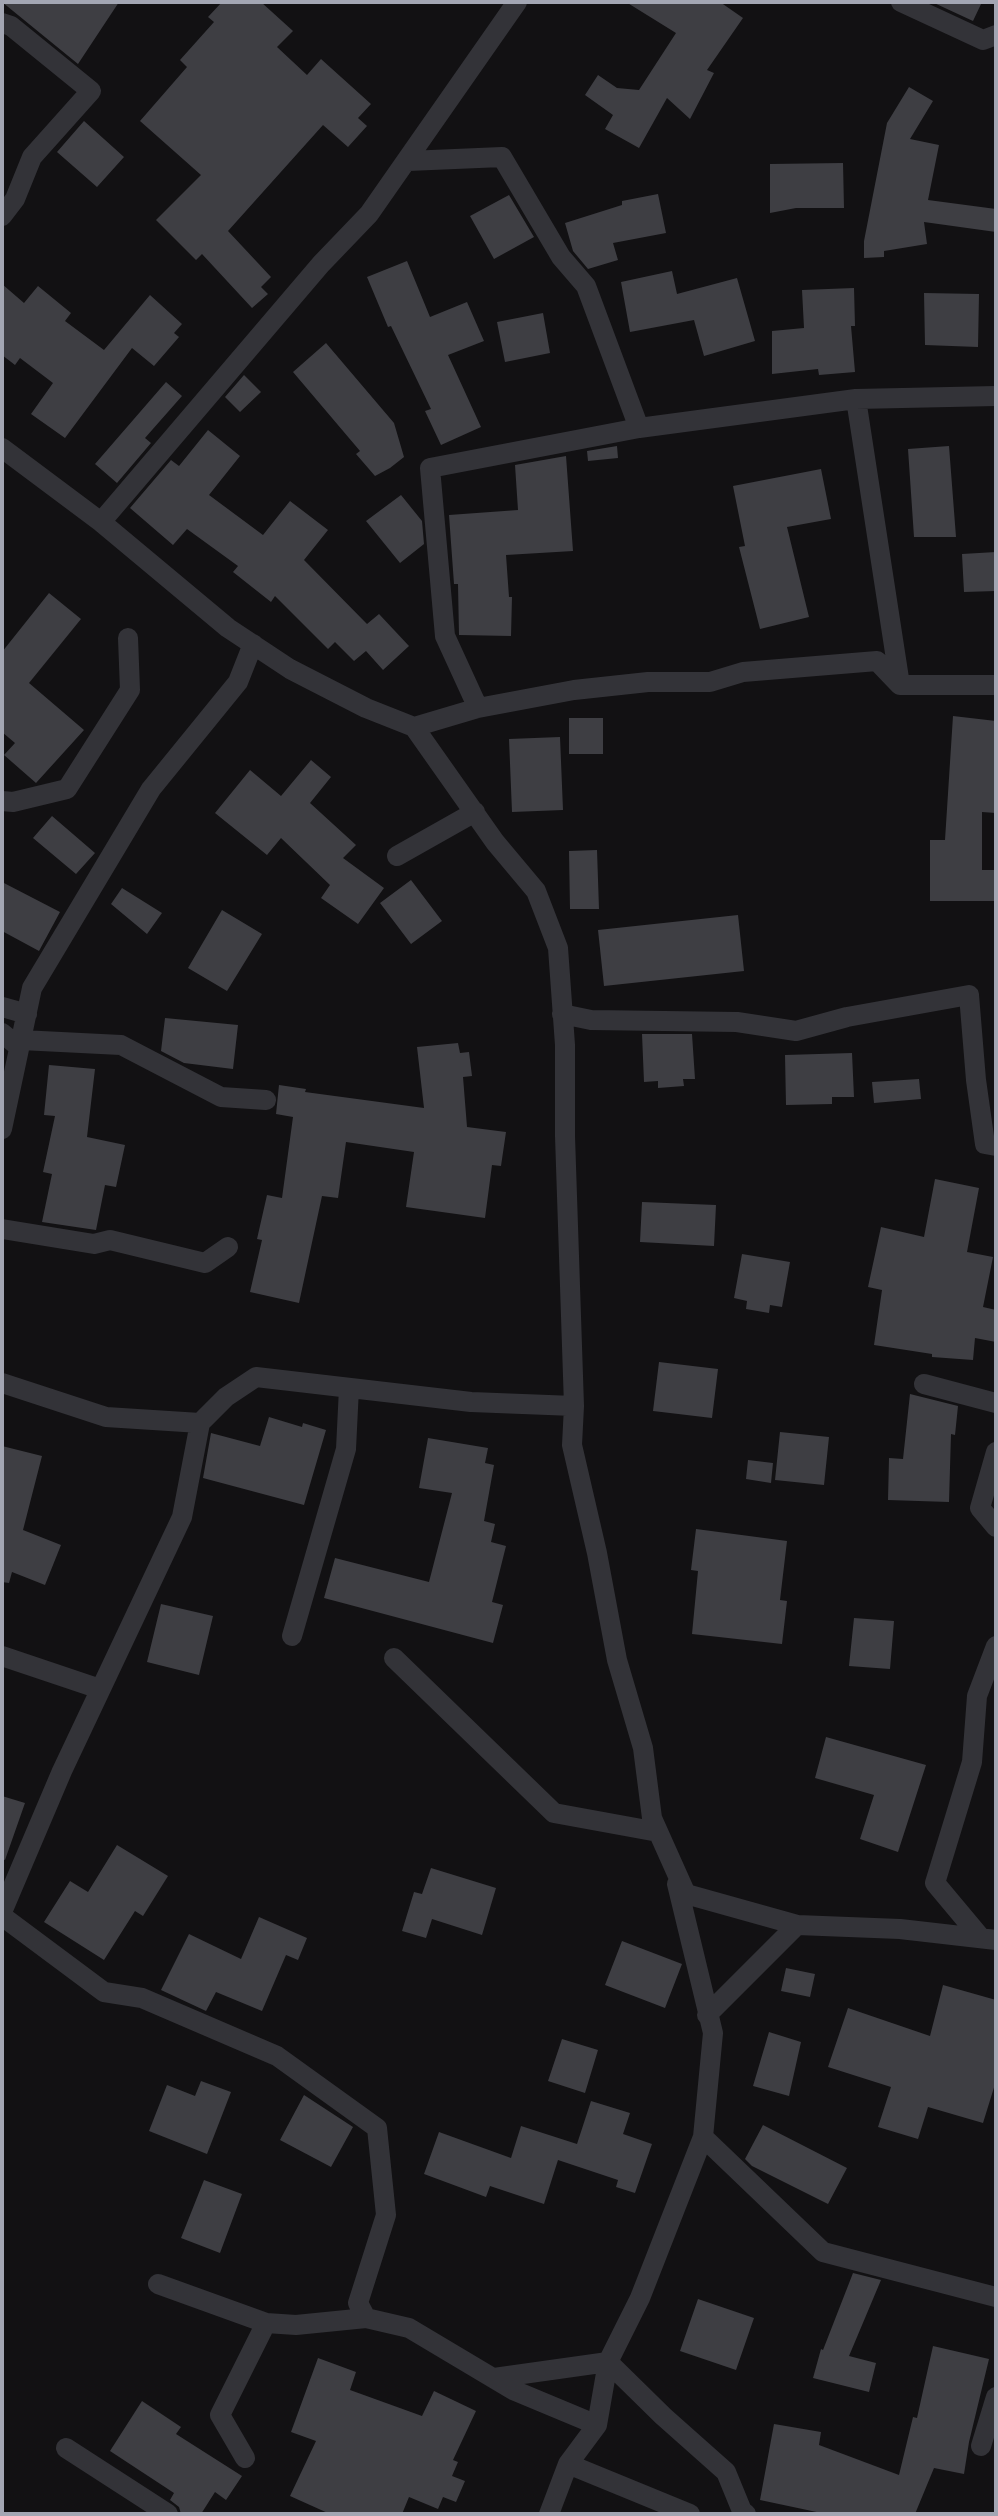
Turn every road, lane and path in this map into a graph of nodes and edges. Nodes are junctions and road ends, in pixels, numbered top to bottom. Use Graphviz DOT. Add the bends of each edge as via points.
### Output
graph roads {
  1 [pos="517,2"];
  2 [pos="901,2"];
  3 [pos="2,23"];
  4 [pos="996,35"];
  5 [pos="408,161"];
  6 [pos="2,216"];
  7 [pos="996,396"];
  8 [pos="856,399"];
  9 [pos="639,428"];
  10 [pos="2,448"];
  11 [pos="101,522"];
  12 [pos="128,638"];
  13 [pos="253,644"];
  14 [pos="900,685"];
  15 [pos="996,685"];
  16 [pos="478,708"];
  17 [pos="414,727"];
  18 [pos="2,801"];
  19 [pos="475,812"];
  20 [pos="397,856"];
  21 [pos="2,1007"];
  22 [pos="27,1014"];
  23 [pos="562,1014"];
  24 [pos="14,1040"];
  25 [pos="5,1100"];
  26 [pos="266,1100"];
  27 [pos="2,1129"];
  28 [pos="996,1146"];
  29 [pos="2,1229"];
  30 [pos="228,1247"];
  31 [pos="2,1383"];
  32 [pos="924,1384"];
  33 [pos="349,1388"];
  34 [pos="996,1403"];
  35 [pos="574,1406"];
  36 [pos="200,1423"];
  37 [pos="996,1452"];
  38 [pos="996,1527"];
  39 [pos="292,1636"];
  40 [pos="996,1646"];
  41 [pos="2,1656"];
  42 [pos="394,1658"];
  43 [pos="100,1689"];
  44 [pos="658,1832"];
  45 [pos="673,1863"];
  46 [pos="2,1914"];
  47 [pos="797,1925"];
  48 [pos="988,1939"];
  49 [pos="707,2015"];
  50 [pos="703,2137"];
  51 [pos="158,2284"];
  52 [pos="996,2297"];
  53 [pos="366,2318"];
  54 [pos="266,2323"];
  55 [pos="608,2362"];
  56 [pos="494,2378"];
  57 [pos="996,2397"];
  58 [pos="597,2425"];
  59 [pos="981,2446"];
  60 [pos="66,2448"];
  61 [pos="245,2458"];
  62 [pos="568,2464"];
  63 [pos="168,2514"];
  64 [pos="549,2514"];
  65 [pos="690,2514"];
  66 [pos="746,2514"];
  1 -- 5 [label="street"];
  2 -- 4 [label="street" via="983,40"];
  3 -- 6 [label="street" via="91,91 32,157"];
  5 -- 9 [label="street" via="502,157 561,257 586,286"];
  5 -- 11 [label="street" via="369,214"];
  7 -- 8 [label="street"];
  8 -- 9 [label="street"];
  8 -- 14 [label="street"];
  9 -- 16 [label="street" via="430,468 445,636"];
  10 -- 11 [label="street"];
  11 -- 13 [label="street"];
  12 -- 18 [label="street" via="130,690 67,789"];
  13 -- 17 [label="street" via="290,669"];
  13 -- 22 [label="street" via="238,682 151,789 32,988"];
  14 -- 15 [label="street"];
  14 -- 16 [label="street" via="877,661 743,672 710,682 574,690"];
  16 -- 17 [label="street"];
  17 -- 19 [label="street"];
  19 -- 20 [label="street"];
  19 -- 23 [label="street" via="536,891 558,948"];
  21 -- 22 [label="street"];
  22 -- 24 [label="street"];
  23 -- 28 [label="street" via="591,1020 737,1022 796,1031 969,995 985,1144"];
  23 -- 35 [label="street"];
  24 -- 25 [label="street"];
  24 -- 26 [label="street" via="121,1045 221,1097"];
  25 -- 27 [label="street"];
  29 -- 30 [label="street" via="94,1244 110,1240 205,1263"];
  31 -- 36 [label="street" via="106,1417"];
  32 -- 34 [label="street"];
  33 -- 35 [label="street" via="471,1402"];
  33 -- 36 [label="street" via="256,1377"];
  33 -- 39 [label="street" via="346,1449"];
  35 -- 44 [label="street" via="572,1445"];
  36 -- 43 [label="street" via="182,1517"];
  37 -- 38 [label="street" via="980,1508"];
  40 -- 48 [label="street" via="977,1696 972,1762 935,1883"];
  41 -- 43 [label="street"];
  42 -- 44 [label="street" via="554,1813"];
  43 -- 46 [label="street"];
  44 -- 45 [label="street"];
  45 -- 47 [label="street" via="686,1894"];
  45 -- 49 [label="street"];
  46 -- 53 [label="street" via="104,1992 142,1998 277,2056 377,2128 386,2215 358,2303"];
  47 -- 48 [label="street"];
  47 -- 49 [label="street"];
  49 -- 50 [label="street" via="713,2033"];
  50 -- 52 [label="street" via="823,2252"];
  50 -- 55 [label="street" via="640,2298"];
  51 -- 54 [label="street"];
  53 -- 54 [label="street"];
  53 -- 56 [label="street" via="409,2328"];
  54 -- 61 [label="street" via="220,2415"];
  55 -- 56 [label="street"];
  55 -- 58 [label="street"];
  55 -- 66 [label="street" via="726,2472"];
  56 -- 58 [label="street"];
  57 -- 59 [label="street"];
  58 -- 62 [label="street"];
  60 -- 63 [label="street"];
  62 -- 64 [label="street"];
  62 -- 65 [label="street"];
}
